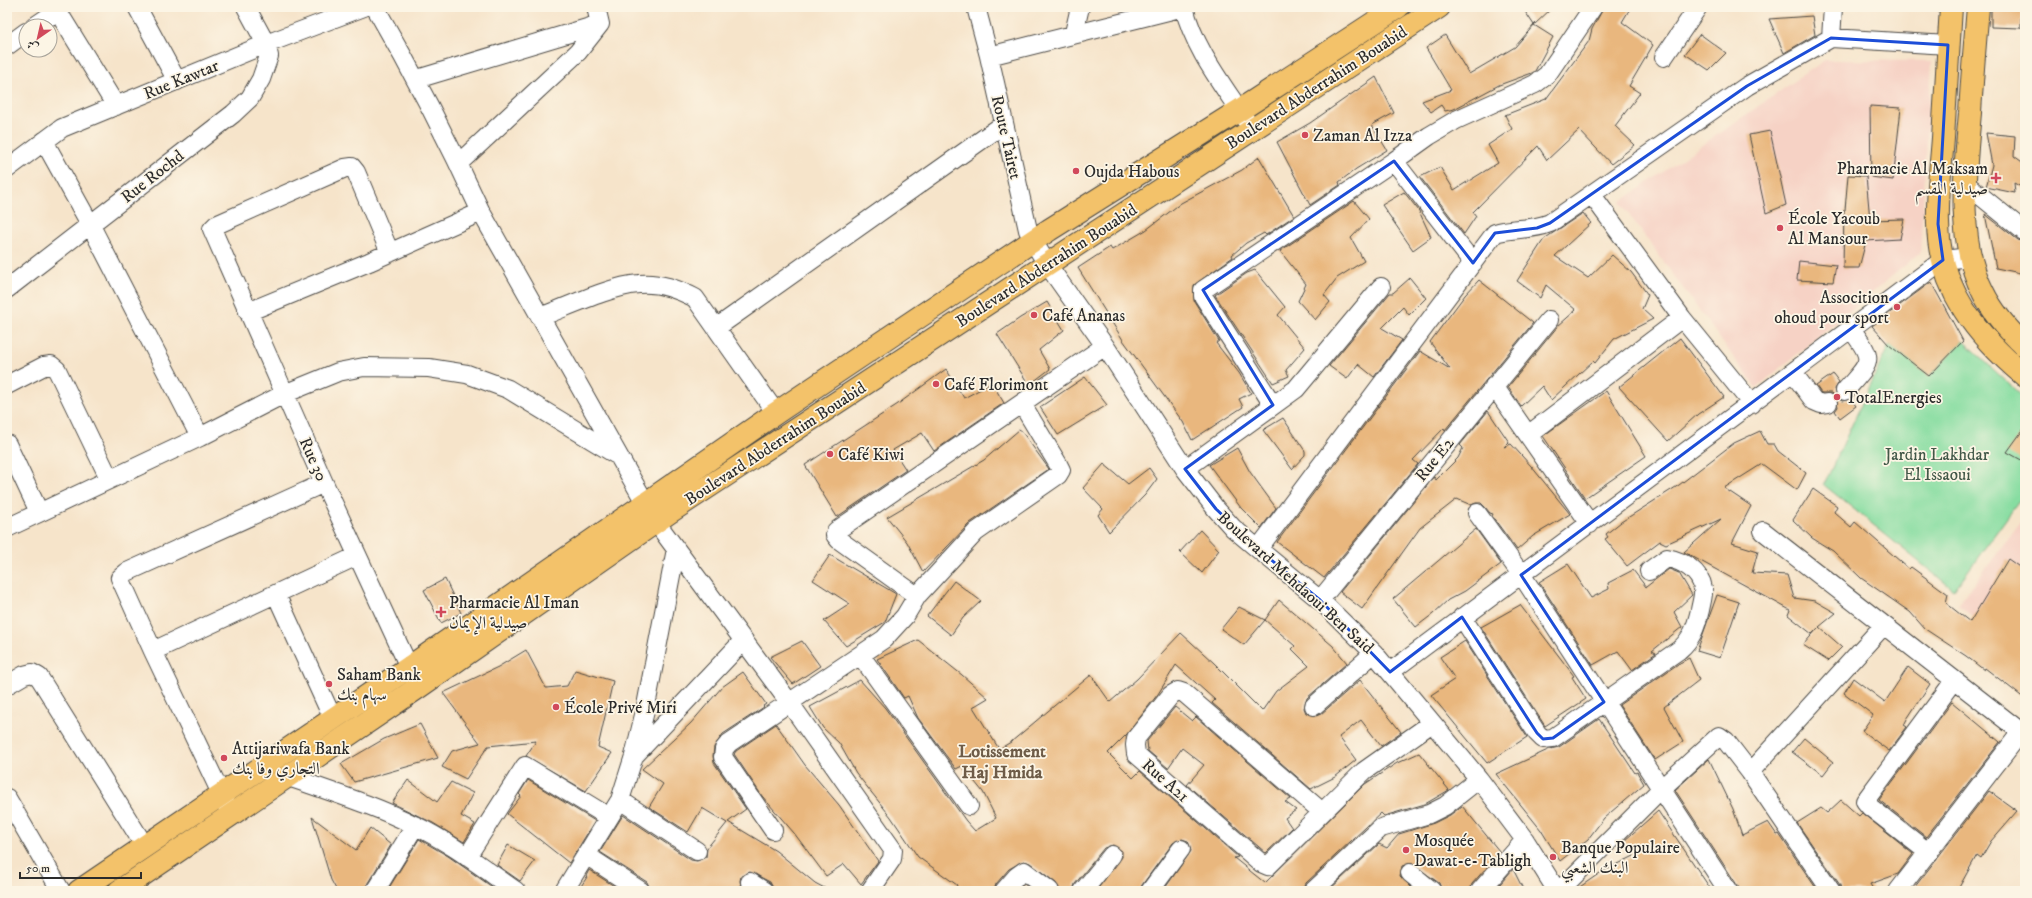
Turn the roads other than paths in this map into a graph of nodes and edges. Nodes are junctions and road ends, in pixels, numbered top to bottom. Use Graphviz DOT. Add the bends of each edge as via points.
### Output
graph roads {
  1 [pos="137,7"];
  2 [pos="246,7"];
  3 [pos="364,7"];
  4 [pos="375,7"];
  5 [pos="976,7"];
  6 [pos="1080,7"];
  7 [pos="1184,7"];
  8 [pos="1398,7"];
  9 [pos="1439,7"];
  10 [pos="1593,7"];
  11 [pos="1698,7"];
  12 [pos="1833,7"];
  13 [pos="1951,7"];
  14 [pos="1978,7"];
  15 [pos="60,9"];
  16 [pos="598,15"];
  17 [pos="47,18"];
  18 [pos="1074,33"];
  19 [pos="18,38"];
  20 [pos="1831,38"];
  21 [pos="266,44"];
  22 [pos="1948,44"];
  23 [pos="7,46"];
  24 [pos="989,56"];
  25 [pos="1664,57"];
  26 [pos="417,79"];
  27 [pos="177,81"];
  28 [pos="116,106"];
  29 [pos="1240,110"];
  30 [pos="1004,124"];
  31 [pos="1252,129"];
  32 [pos="44,141"];
  33 [pos="1394,161"];
  34 [pos="459,163"];
  35 [pos="7,168"];
  36 [pos="1966,184"];
  37 [pos="1592,195"];
  38 [pos="481,212"];
  39 [pos="90,224"];
  40 [pos="2025,232"];
  41 [pos="1033,241"];
  42 [pos="390,253"];
  43 [pos="1970,257"];
  44 [pos="1943,260"];
  45 [pos="1473,262"];
  46 [pos="1047,264"];
  47 [pos="1381,287"];
  48 [pos="7,289"];
  49 [pos="248,312"];
  50 [pos="540,317"];
  51 [pos="1682,318"];
  52 [pos="1549,320"];
  53 [pos="716,328"];
  54 [pos="1851,329"];
  55 [pos="1105,346"];
  56 [pos="2025,346"];
  57 [pos="1793,372"];
  58 [pos="2025,376"];
  59 [pos="7,385"];
  60 [pos="1494,386"];
  61 [pos="1845,391"];
  62 [pos="284,394"];
  63 [pos="1828,403"];
  64 [pos="1022,404"];
  65 [pos="1752,404"];
  66 [pos="1273,405"];
  67 [pos="776,413"];
  68 [pos="1528,435"];
  69 [pos="200,437"];
  70 [pos="7,444"];
  71 [pos="616,454"];
  72 [pos="1185,469"];
  73 [pos="109,478"];
  74 [pos="324,483"];
  75 [pos="644,504"];
  76 [pos="39,512"];
  77 [pos="1477,513"];
  78 [pos="656,522"];
  79 [pos="1590,524"];
  80 [pos="7,528"];
  81 [pos="1762,532"];
  82 [pos="676,549"];
  83 [pos="1258,549"];
  84 [pos="357,556"];
  85 [pos="1649,571"];
  86 [pos="1521,574"];
  87 [pos="276,594"];
  88 [pos="917,596"];
  89 [pos="1320,600"];
  90 [pos="1462,617"];
  91 [pos="1883,626"];
  92 [pos="744,640"];
  93 [pos="152,651"];
  94 [pos="1374,653"];
  95 [pos="861,656"];
  96 [pos="408,668"];
  97 [pos="1390,672"];
  98 [pos="1954,681"];
  99 [pos="7,685"];
  100 [pos="419,688"];
  101 [pos="789,702"];
  102 [pos="1604,702"];
  103 [pos="1314,706"];
  104 [pos="333,719"];
  105 [pos="1432,723"];
  106 [pos="2023,734"];
  107 [pos="634,756"];
  108 [pos="1750,772"];
  109 [pos="289,777"];
  110 [pos="1479,779"];
  111 [pos="1662,788"];
  112 [pos="220,795"];
  113 [pos="7,798"];
  114 [pos="620,800"];
  115 [pos="969,806"];
  116 [pos="1321,811"];
  117 [pos="232,816"];
  118 [pos="609,817"];
  119 [pos="415,826"];
  120 [pos="773,830"];
  121 [pos="1525,840"];
  122 [pos="144,845"];
  123 [pos="1181,849"];
  124 [pos="697,851"];
  125 [pos="1929,852"];
  126 [pos="586,855"];
  127 [pos="1112,855"];
  128 [pos="467,857"];
  129 [pos="1410,873"];
  130 [pos="61,891"];
  131 [pos="79,891"];
  132 [pos="119,891"];
  133 [pos="375,891"];
  134 [pos="516,891"];
  135 [pos="564,891"];
  136 [pos="641,891"];
  137 [pos="870,891"];
  138 [pos="1004,891"];
  139 [pos="1050,891"];
  140 [pos="1083,891"];
  141 [pos="1150,891"];
  142 [pos="1313,891"];
  143 [pos="1432,891"];
  144 [pos="1480,891"];
  145 [pos="1558,891"];
  146 [pos="1728,891"];
  147 [pos="1831,891"];
  148 [pos="1898,891"];
  1 -- 27 [label="street"];
  2 -- 21 [label="street"];
  3 -- 21 [label="street, Rue Kawtar"];
  4 -- 26 [label="street"];
  5 -- 24 [label="street, Route Tairet"];
  6 -- 18 [label="street"];
  7 -- 18 [label="street"];
  7 -- 29 [label="street" via="1197,43"];
  8 -- 29 [label="main road, Boulevard Abderrahim Bouabid"];
  9 -- 31 [label="main road, Boulevard Abderrahim Bouabid"];
  10 -- 33 [label="street" via="1547,75 1535,84 1456,120"];
  11 -- 25 [label="street"];
  12 -- 20 [label="street"];
  13 -- 22 [label="main road"];
  14 -- 36 [label="main road"];
  15 -- 17 [label="street"];
  15 -- 28 [label="street"];
  16 -- 26 [label="street"];
  16 -- 34 [label="street" via="578,52"];
  18 -- 24 [label="street"];
  19 -- 23 [label="street"];
  20 -- 22 [label="street"];
  20 -- 37 [label="street" via="1747,86"];
  21 -- 27 [label="street, Rue Kawtar"];
  21 -- 39 [label="street, Rue Rochd" via="269,56 250,98 233,114"];
  22 -- 44 [label="main road" via="1938,224"];
  24 -- 30 [label="street, Route Tairet"];
  26 -- 34 [label="street"];
  27 -- 28 [label="street, Rue Kawtar"];
  28 -- 32 [label="street, Rue Kawtar" via="62,128"];
  29 -- 31 [label="street"];
  29 -- 41 [label="main road, Boulevard Abderrahim Bouabid"];
  30 -- 41 [label="street, Route Tairet" via="1028,230"];
  30 -- 53 [label="street"];
  31 -- 46 [label="main road, Boulevard Abderrahim Bouabid"];
  32 -- 35 [label="street, Rue Kawtar"];
  32 -- 39 [label="street"];
  33 -- 45 [label="street"];
  33 -- 66 [label="street" via="1203,290 1203,296"];
  34 -- 38 [label="street"];
  36 -- 40 [label="street"];
  36 -- 43 [label="main road" via="1965,223"];
  37 -- 45 [label="street" via="1550,223 1537,228 1503,230 1495,233"];
  37 -- 51 [label="street"];
  38 -- 42 [label="street"];
  38 -- 50 [label="street"];
  39 -- 48 [label="street, Rue Rochd"];
  39 -- 69 [label="street"];
  41 -- 46 [label="street, Route Tairet"];
  41 -- 67 [label="main road, Boulevard Abderrahim Bouabid"];
  42 -- 49 [label="street"];
  42 -- 49 [label="street, Rue 30" via="356,172 352,167 345,168 212,229"];
  43 -- 44 [label="street"];
  43 -- 56 [label="main road" via="1982,290 1994,312"];
  44 -- 54 [label="street"];
  44 -- 58 [label="main road" via="1950,285 1965,313 1986,340"];
  45 -- 83 [label="street"];
  46 -- 55 [label="street, Boulevard Mehdaoui Ben Said"];
  46 -- 78 [label="main road, Boulevard Abderrahim Bouabid"];
  47 -- 66 [label="street" via="1296,389"];
  49 -- 62 [label="street, Rue 30"];
  50 -- 53 [label="street" via="622,286 640,284 665,286 695,298"];
  50 -- 71 [label="street"];
  51 -- 65 [label="street"];
  51 -- 68 [label="street"];
  52 -- 60 [label="street, Rue E2"];
  53 -- 67 [label="street"];
  54 -- 57 [label="street"];
  54 -- 61 [label="street" via="1867,350 1868,360 1865,368"];
  55 -- 64 [label="street"];
  55 -- 72 [label="street, Boulevard Mehdaoui Ben Said"];
  57 -- 63 [label="street" via="1814,401"];
  57 -- 65 [label="street"];
  59 -- 73 [label="street" via="44,366 52,365 57,370"];
  60 -- 68 [label="street"];
  60 -- 89 [label="street, Rue E2"];
  62 -- 69 [label="street"];
  62 -- 71 [label="street" via="338,372 364,367 429,368 467,374 508,389"];
  62 -- 74 [label="street, Rue 30"];
  64 -- 88 [label="street" via="1061,470 1058,475 976,532"];
  64 -- 88 [label="street" via="836,531 835,535 839,540"];
  65 -- 79 [label="street"];
  66 -- 72 [label="street"];
  67 -- 75 [label="main road, Boulevard Abderrahim Bouabid"];
  68 -- 79 [label="street"];
  69 -- 73 [label="street"];
  70 -- 76 [label="street"];
  71 -- 75 [label="street"];
  72 -- 83 [label="street, Boulevard Mehdaoui Ben Said" via="1233,528"];
  73 -- 76 [label="street"];
  74 -- 84 [label="street, Rue 30"];
  74 -- 93 [label="street" via="127,572 120,578"];
  75 -- 78 [label="street"];
  75 -- 96 [label="main road, Boulevard Abderrahim Bouabid"];
  76 -- 80 [label="street"];
  77 -- 86 [label="street"];
  78 -- 82 [label="street"];
  78 -- 100 [label="main road, Boulevard Abderrahim Bouabid"];
  79 -- 86 [label="street"];
  81 -- 91 [label="street"];
  82 -- 92 [label="street"];
  82 -- 107 [label="street"];
  83 -- 89 [label="street, Boulevard Mehdaoui Ben Said"];
  84 -- 87 [label="street"];
  84 -- 96 [label="street, Rue 30"];
  85 -- 102 [label="street" via="1667,558 1692,568 1700,578 1704,590 1697,624 1689,642"];
  86 -- 90 [label="street"];
  86 -- 102 [label="street"];
  87 -- 93 [label="street"];
  87 -- 104 [label="street"];
  88 -- 95 [label="street" via="895,630"];
  89 -- 94 [label="street, Boulevard Mehdaoui Ben Said"];
  90 -- 97 [label="street"];
  90 -- 102 [label="street" via="1543,739 1552,738"];
  91 -- 98 [label="street"];
  91 -- 108 [label="street"];
  92 -- 101 [label="street"];
  92 -- 107 [label="street"];
  93 -- 112 [label="street"];
  94 -- 97 [label="street, Boulevard Mehdaoui Ben Said"];
  94 -- 103 [label="street"];
  95 -- 101 [label="street"];
  95 -- 115 [label="street"];
  96 -- 100 [label="street, Rue 30"];
  96 -- 104 [label="main road, Boulevard Abderrahim Bouabid"];
  97 -- 105 [label="street, Boulevard Mehdaoui Ben Said"];
  98 -- 106 [label="street"];
  98 -- 125 [label="street" via="1865,801"];
  99 -- 122 [label="street" via="24,675 32,673 39,677"];
  100 -- 109 [label="main road, Boulevard Abderrahim Bouabid"];
  101 -- 120 [label="street" via="724,749 724,757"];
  101 -- 137 [label="street" via="893,850 892,859"];
  102 -- 111 [label="street"];
  104 -- 112 [label="main road, Boulevard Abderrahim Bouabid"];
  105 -- 110 [label="street, Boulevard Mehdaoui Ben Said"];
  105 -- 116 [label="street, Rue A21" via="1364,771"];
  106 -- 125 [label="street"];
  107 -- 114 [label="street"];
  108 -- 111 [label="street" via="1726,741 1719,736"];
  108 -- 147 [label="street"];
  109 -- 117 [label="main road, Boulevard Abderrahim Bouabid"];
  109 -- 119 [label="street" via="377,808"];
  110 -- 121 [label="street, Boulevard Mehdaoui Ben Said"];
  110 -- 142 [label="street" via="1444,806 1429,814 1381,828"];
  111 -- 145 [label="street"];
  111 -- 146 [label="street"];
  112 -- 117 [label="street"];
  112 -- 122 [label="main road, Boulevard Abderrahim Bouabid"];
  113 -- 130 [label="street"];
  114 -- 118 [label="street"];
  114 -- 124 [label="street"];
  116 -- 116 [label="street, Rue A21" via="1184,693 1178,691 1171,695 1136,738 1136,754 1261,863 1268,866"];
  117 -- 132 [label="main road, Boulevard Abderrahim Bouabid"];
  118 -- 126 [label="street"];
  118 -- 128 [label="street" via="525,766"];
  119 -- 128 [label="street"];
  119 -- 133 [label="street"];
  121 -- 144 [label="street"];
  121 -- 145 [label="street, Boulevard Mehdaoui Ben Said"];
  122 -- 131 [label="main road, Boulevard Abderrahim Bouabid"];
  123 -- 141 [label="street"];
  125 -- 148 [label="street"];
  126 -- 135 [label="street"];
  126 -- 136 [label="street"];
  127 -- 140 [label="street"];
  128 -- 134 [label="street"];
  129 -- 143 [label="street"];
  138 -- 139 [label="street" via="1016,876 1024,871"];
}
